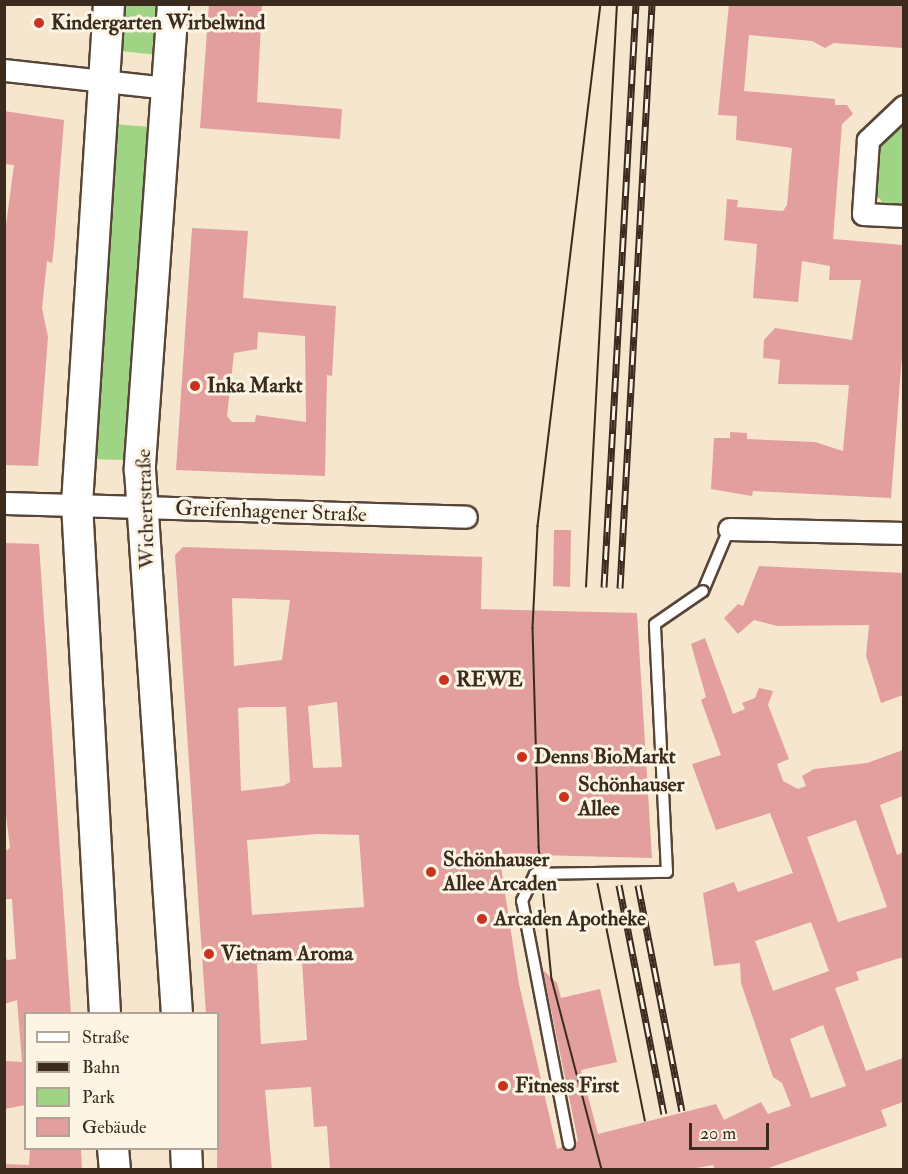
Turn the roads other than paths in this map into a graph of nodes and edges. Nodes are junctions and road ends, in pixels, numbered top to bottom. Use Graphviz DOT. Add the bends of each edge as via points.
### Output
graph roads {
  1 [pos="109,4"];
  2 [pos="173,4"];
  3 [pos="4,70"];
  4 [pos="103,83"];
  5 [pos="167,88"];
  6 [pos="903,106"];
  7 [pos="903,216"];
  8 [pos="4,503"];
  9 [pos="77,504"];
  10 [pos="144,508"];
  11 [pos="466,517"];
  12 [pos="729,529"];
  13 [pos="903,533"];
  14 [pos="105,1012"];
  15 [pos="177,1012"];
  16 [pos="569,1144"];
  17 [pos="113,1150"];
  18 [pos="186,1150"];
  19 [pos="115,1170"];
  20 [pos="187,1170"];
  1 -- 4 [label="street"];
  2 -- 5 [label="street, Wichertstraße"];
  3 -- 4 [label="street"];
  4 -- 5 [label="street"];
  4 -- 9 [label="street"];
  5 -- 10 [label="street, Wichertstraße" via="140,470"];
  6 -- 7 [label="street" via="868,140 863,214"];
  8 -- 9 [label="street, Greifenhagener Straße"];
  9 -- 10 [label="street, Greifenhagener Straße"];
  9 -- 14 [label="street"];
  10 -- 11 [label="street, Greifenhagener Straße"];
  10 -- 15 [label="street, Wichertstraße"];
  12 -- 13 [label="street"];
  12 -- 16 [label="lane, bridge" via="703,591 655,624 667,872 536,874 522,901"];
  17 -- 19 [label="street"];
  18 -- 20 [label="street"];
}
